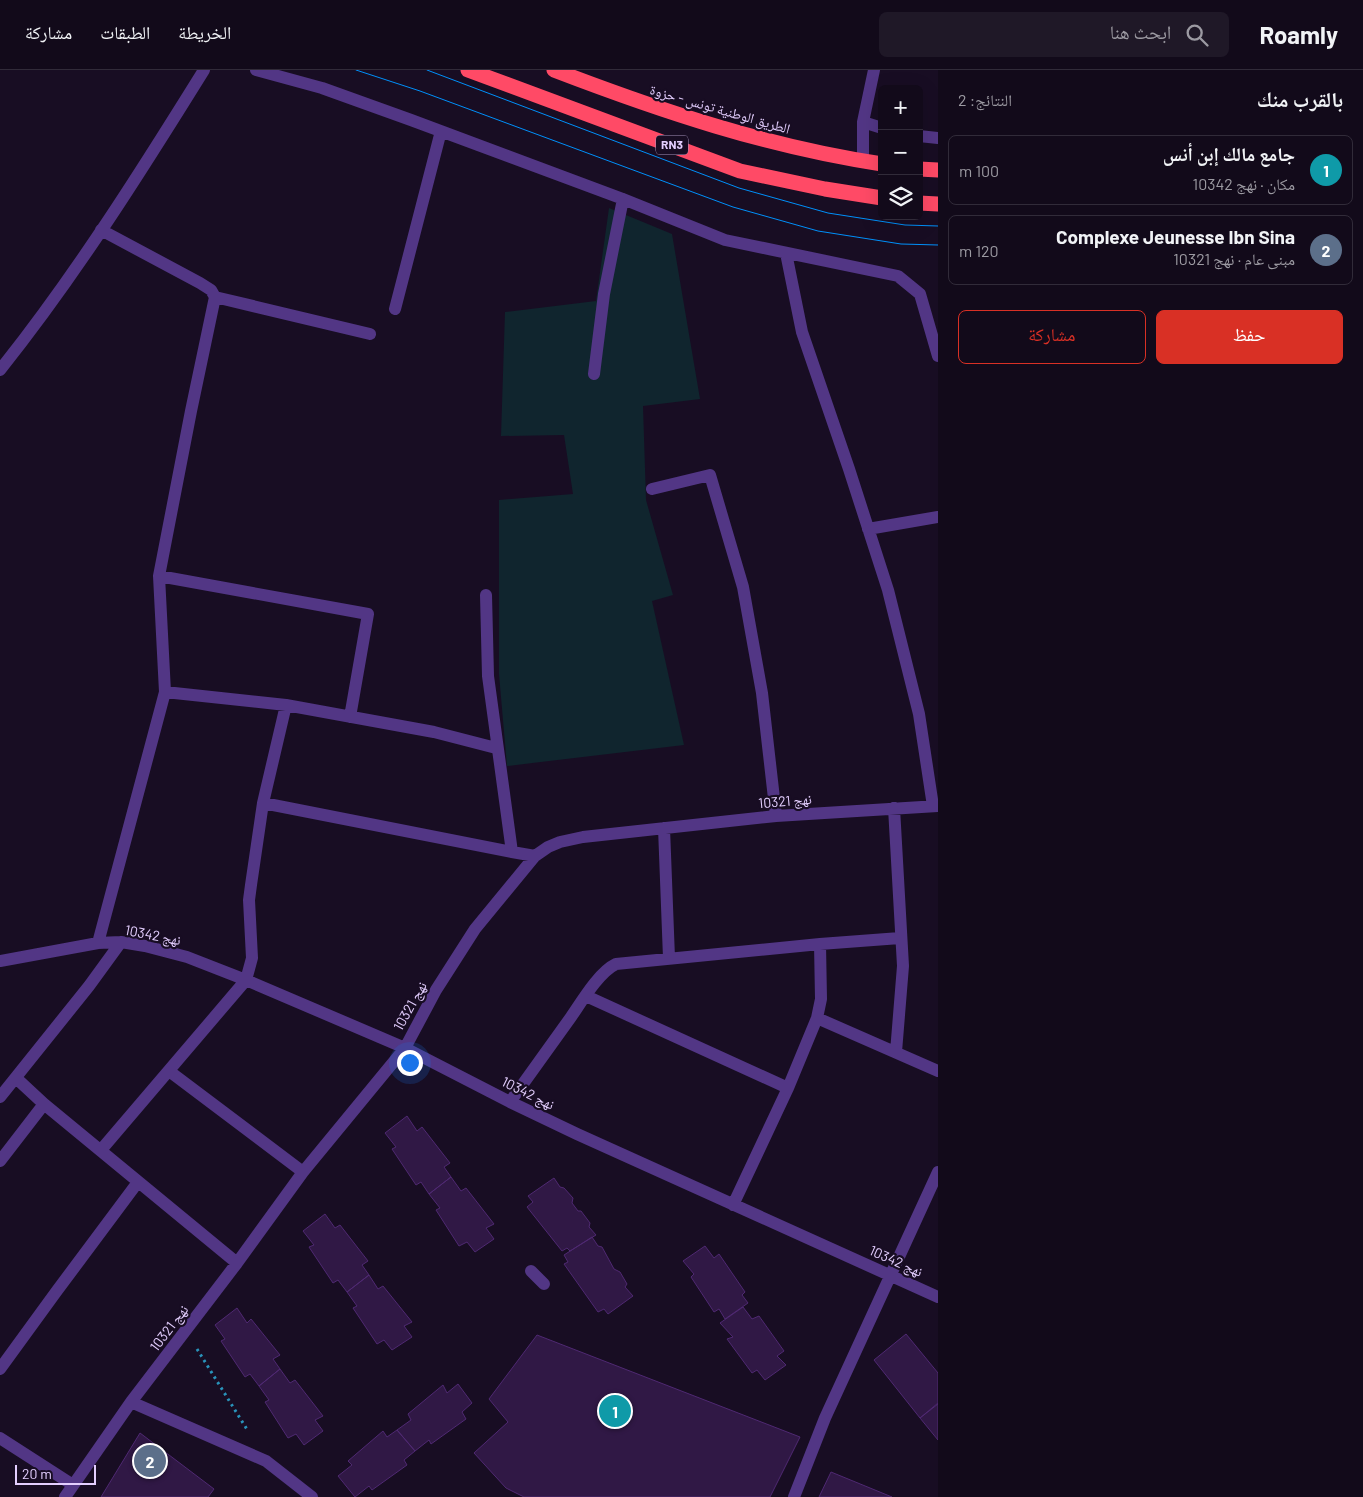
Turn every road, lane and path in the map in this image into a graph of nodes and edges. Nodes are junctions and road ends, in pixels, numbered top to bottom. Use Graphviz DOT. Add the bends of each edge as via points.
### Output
graph roads {
  1 [pos="204,70"];
  2 [pos="256,70"];
  3 [pos="468,70"];
  4 [pos="554,70"];
  5 [pos="874,70"];
  6 [pos="863,122"];
  7 [pos="878,127"];
  8 [pos="440,131"];
  9 [pos="923,136"];
  10 [pos="938,138"];
  11 [pos="863,161"];
  12 [pos="878,163"];
  13 [pos="923,169"];
  14 [pos="938,170"];
  15 [pos="878,197"];
  16 [pos="623,199"];
  17 [pos="923,203"];
  18 [pos="938,204"];
  19 [pos="101,230"];
  20 [pos="786,253"];
  21 [pos="215,298"];
  22 [pos="395,309"];
  23 [pos="370,334"];
  24 [pos="938,356"];
  25 [pos="0,370"];
  26 [pos="594,374"];
  27 [pos="652,490"];
  28 [pos="938,517"];
  29 [pos="868,529"];
  30 [pos="159,576"];
  31 [pos="486,595"];
  32 [pos="165,692"];
  33 [pos="286,705"];
  34 [pos="350,717"];
  35 [pos="496,748"];
  36 [pos="264,803"];
  37 [pos="936,806"];
  38 [pos="894,808"];
  39 [pos="776,816"];
  40 [pos="664,828"];
  41 [pos="512,852"];
  42 [pos="535,856"];
  43 [pos="900,938"];
  44 [pos="121,942"];
  45 [pos="98,943"];
  46 [pos="820,944"];
  47 [pos="669,958"];
  48 [pos="0,961"];
  49 [pos="246,980"];
  50 [pos="586,996"];
  51 [pos="817,1018"];
  52 [pos="405,1048"];
  53 [pos="896,1052"];
  54 [pos="169,1071"];
  55 [pos="938,1071"];
  56 [pos="16,1078"];
  57 [pos="788,1088"];
  58 [pos="0,1098"];
  59 [pos="510,1102"];
  60 [pos="44,1104"];
  61 [pos="101,1150"];
  62 [pos="0,1161"];
  63 [pos="303,1172"];
  64 [pos="938,1172"];
  65 [pos="138,1182"];
  66 [pos="733,1205"];
  67 [pos="237,1263"];
  68 [pos="531,1271"];
  69 [pos="890,1275"];
  70 [pos="544,1284"];
  71 [pos="938,1297"];
  72 [pos="186,1331"];
  73 [pos="0,1369"];
  74 [pos="131,1402"];
  75 [pos="0,1438"];
  76 [pos="266,1461"];
  77 [pos="73,1485"];
  78 [pos="65,1497"];
  79 [pos="312,1497"];
  80 [pos="794,1497"];
  1 -- 19 [label="street"];
  2 -- 8 [label="street" via="322,88"];
  3 -- 15 [label="highway, RN3" via="740,171 825,190"];
  4 -- 11 [label="highway, الطريق الوطنية تونس - حزوة / RN3" via="642,103 747,136 827,156"];
  5 -- 6 [label="street"];
  6 -- 7 [label="street"];
  6 -- 11 [label="street"];
  8 -- 16 [label="street"];
  8 -- 22 [label="street"];
  9 -- 10 [label="street"];
  11 -- 12 [label="highway, الطريق الوطنية تونس - حزوة / RN3"];
  13 -- 14 [label="highway"];
  16 -- 20 [label="street" via="725,240"];
  16 -- 26 [label="street" via="604,294"];
  17 -- 18 [label="highway"];
  19 -- 21 [label="street" via="200,283 211,290"];
  19 -- 25 [label="street" via="38,322"];
  20 -- 24 [label="street" via="898,276 920,294"];
  20 -- 29 [label="street" via="802,332"];
  21 -- 23 [label="street"];
  21 -- 30 [label="street"];
  27 -- 39 [label="street" via="710,475 743,587 762,693"];
  28 -- 29 [label="street"];
  29 -- 37 [label="street" via="888,590 920,714"];
  30 -- 32 [label="street"];
  30 -- 34 [label="street" via="368,614"];
  31 -- 35 [label="street" via="488,676"];
  32 -- 33 [label="street"];
  32 -- 45 [label="street"];
  33 -- 34 [label="street"];
  33 -- 36 [label="street"];
  34 -- 35 [label="street" via="434,732"];
  35 -- 41 [label="street"];
  36 -- 41 [label="street"];
  36 -- 49 [label="street" via="250,893 252,958"];
  37 -- 38 [label="street, نهج 10321"];
  38 -- 39 [label="street, نهج 10321"];
  38 -- 43 [label="street"];
  39 -- 40 [label="street, نهج 10321"];
  40 -- 42 [label="street, نهج 10321" via="570,839"];
  40 -- 47 [label="street"];
  41 -- 42 [label="street"];
  42 -- 52 [label="street, نهج 10321" via="475,929 436,990"];
  43 -- 46 [label="street"];
  43 -- 53 [label="street" via="903,966"];
  44 -- 45 [label="street, نهج 10342"];
  44 -- 49 [label="street, نهج 10342" via="187,957"];
  44 -- 56 [label="street"];
  45 -- 48 [label="street, نهج 10342"];
  46 -- 47 [label="street"];
  46 -- 51 [label="street" via="821,999"];
  47 -- 50 [label="street" via="611,966"];
  49 -- 52 [label="street, نهج 10342"];
  49 -- 54 [label="street"];
  50 -- 57 [label="street"];
  50 -- 59 [label="street"];
  51 -- 53 [label="street"];
  51 -- 57 [label="street"];
  52 -- 59 [label="street, نهج 10342"];
  52 -- 63 [label="street, نهج 10321"];
  53 -- 55 [label="street"];
  54 -- 61 [label="street"];
  54 -- 63 [label="street"];
  56 -- 58 [label="street"];
  56 -- 60 [label="street"];
  57 -- 66 [label="street"];
  59 -- 66 [label="street, نهج 10342"];
  60 -- 61 [label="street"];
  60 -- 62 [label="street"];
  61 -- 65 [label="street"];
  63 -- 67 [label="street, نهج 10321"];
  64 -- 69 [label="street"];
  65 -- 67 [label="street"];
  65 -- 73 [label="street"];
  66 -- 69 [label="street, نهج 10342"];
  67 -- 72 [label="street, نهج 10321"];
  68 -- 70 [label="street"];
  69 -- 71 [label="street, نهج 10342"];
  69 -- 80 [label="street" via="825,1418"];
  72 -- 74 [label="street, نهج 10321"];
  72 -- 76 [label="path"];
  74 -- 76 [label="street"];
  74 -- 77 [label="street, نهج 10321"];
  75 -- 77 [label="street"];
  76 -- 79 [label="street"];
  77 -- 78 [label="street, نهج 10321"];
}
